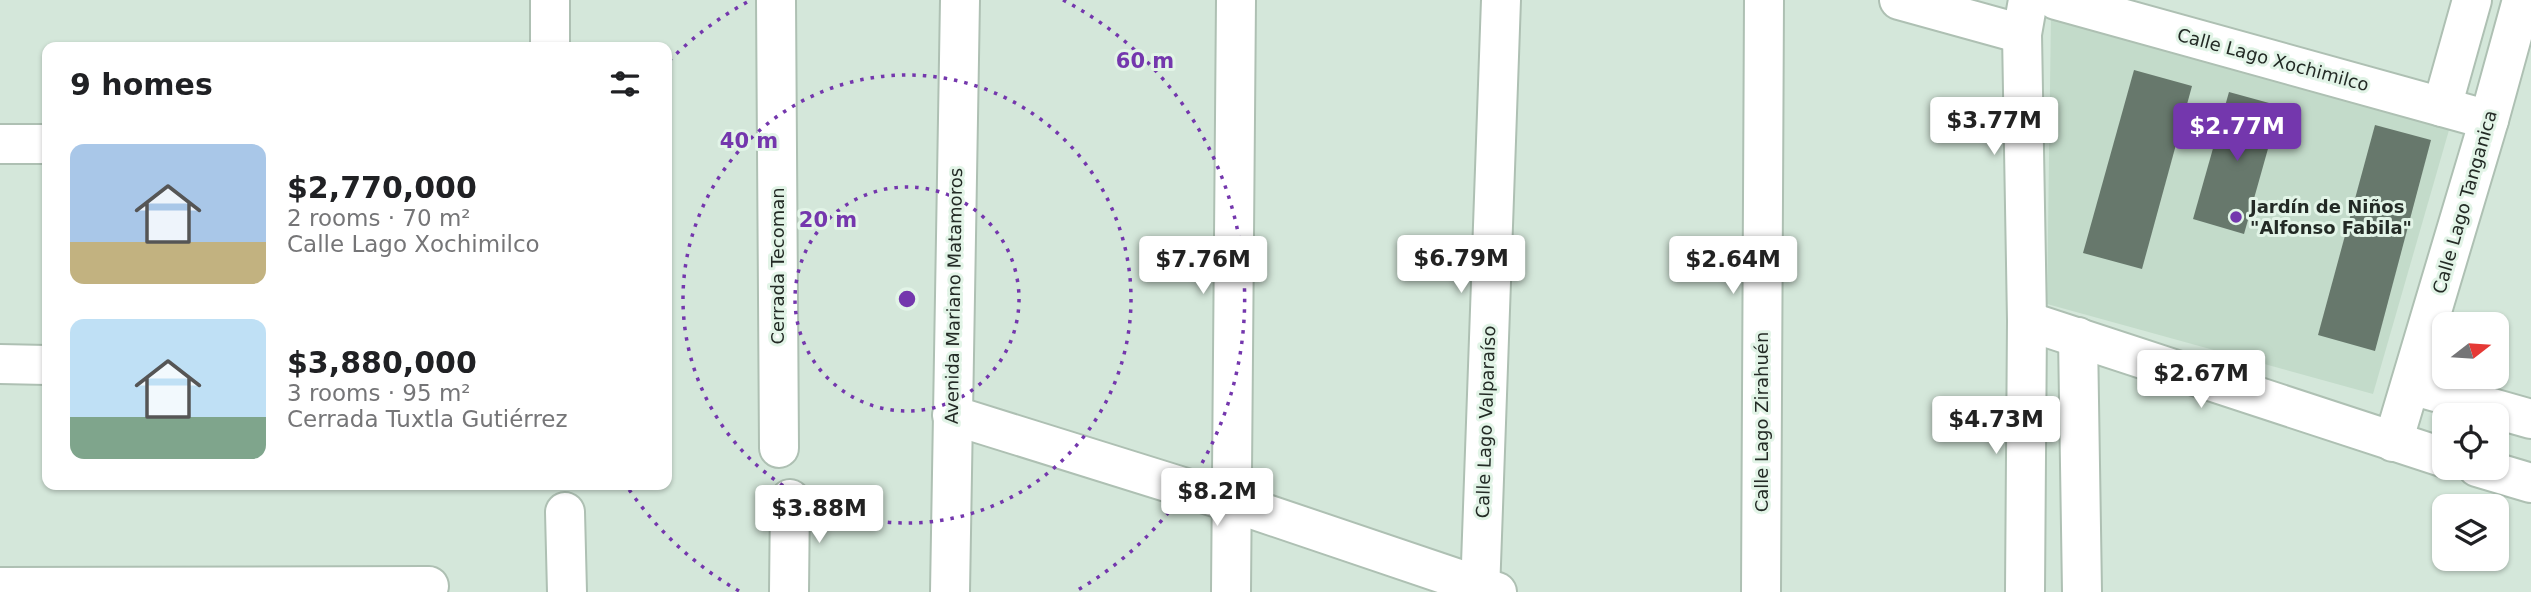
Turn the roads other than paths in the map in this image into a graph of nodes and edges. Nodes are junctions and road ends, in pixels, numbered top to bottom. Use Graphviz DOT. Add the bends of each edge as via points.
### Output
graph roads {
  1 [pos="550,0"];
  2 [pos="776,0"];
  3 [pos="960,0"];
  4 [pos="1236,0"];
  5 [pos="1500,0"];
  6 [pos="1764,0"];
  7 [pos="1899,0"];
  8 [pos="2056,0"];
  9 [pos="2472,0"];
  10 [pos="2522,0"];
  11 [pos="2025,17"];
  12 [pos="550,42"];
  13 [pos="2442,107"];
  14 [pos="2489,120"];
  15 [pos="0,144"];
  16 [pos="42,144"];
  17 [pos="2027,321"];
  18 [pos="2078,337"];
  19 [pos="0,364"];
  20 [pos="42,365"];
  21 [pos="2411,385"];
  22 [pos="951,415"];
  23 [pos="2531,419"];
  24 [pos="2393,442"];
  25 [pos="779,448"];
  26 [pos="2432,454"];
  27 [pos="2509,476"];
  28 [pos="2531,483"];
  29 [pos="790,499"];
  30 [pos="1231,502"];
  31 [pos="565,512"];
  32 [pos="429,586"];
  33 [pos="0,587"];
  34 [pos="1486,590"];
  35 [pos="567,592"];
  36 [pos="789,592"];
  37 [pos="950,592"];
  38 [pos="1231,592"];
  39 [pos="1761,592"];
  40 [pos="2025,592"];
  41 [pos="2081,592"];
  1 -- 12 [label="street"];
  2 -- 25 [label="street, Cerrada Tecoman"];
  3 -- 22 [label="street, Avenida Mariano Matamoros"];
  4 -- 30 [label="street"];
  5 -- 34 [label="street, Calle Lago Valparaíso"];
  6 -- 39 [label="street, Calle Lago Zirahuén"];
  7 -- 11 [label="street"];
  8 -- 13 [label="street, Calle Lago Xochimilco"];
  9 -- 13 [label="street"];
  10 -- 14 [label="street, Calle Lago Tanganica"];
  11 -- 17 [label="street"];
  13 -- 14 [label="street, Calle Lago Xochimilco"];
  14 -- 21 [label="street, Calle Lago Tanganica"];
  15 -- 16 [label="street"];
  17 -- 18 [label="street"];
  17 -- 40 [label="street"];
  18 -- 24 [label="street"];
  18 -- 41 [label="street"];
  19 -- 20 [label="street"];
  21 -- 23 [label="street"];
  21 -- 24 [label="street, Calle Lago Tanganica"];
  22 -- 30 [label="street"];
  22 -- 37 [label="street, Avenida Mariano Matamoros"];
  24 -- 26 [label="street"];
  27 -- 28 [label="street"];
  29 -- 36 [label="street"];
  30 -- 34 [label="street"];
  30 -- 38 [label="street"];
  31 -- 35 [label="street"];
  32 -- 33 [label="street"];
}
